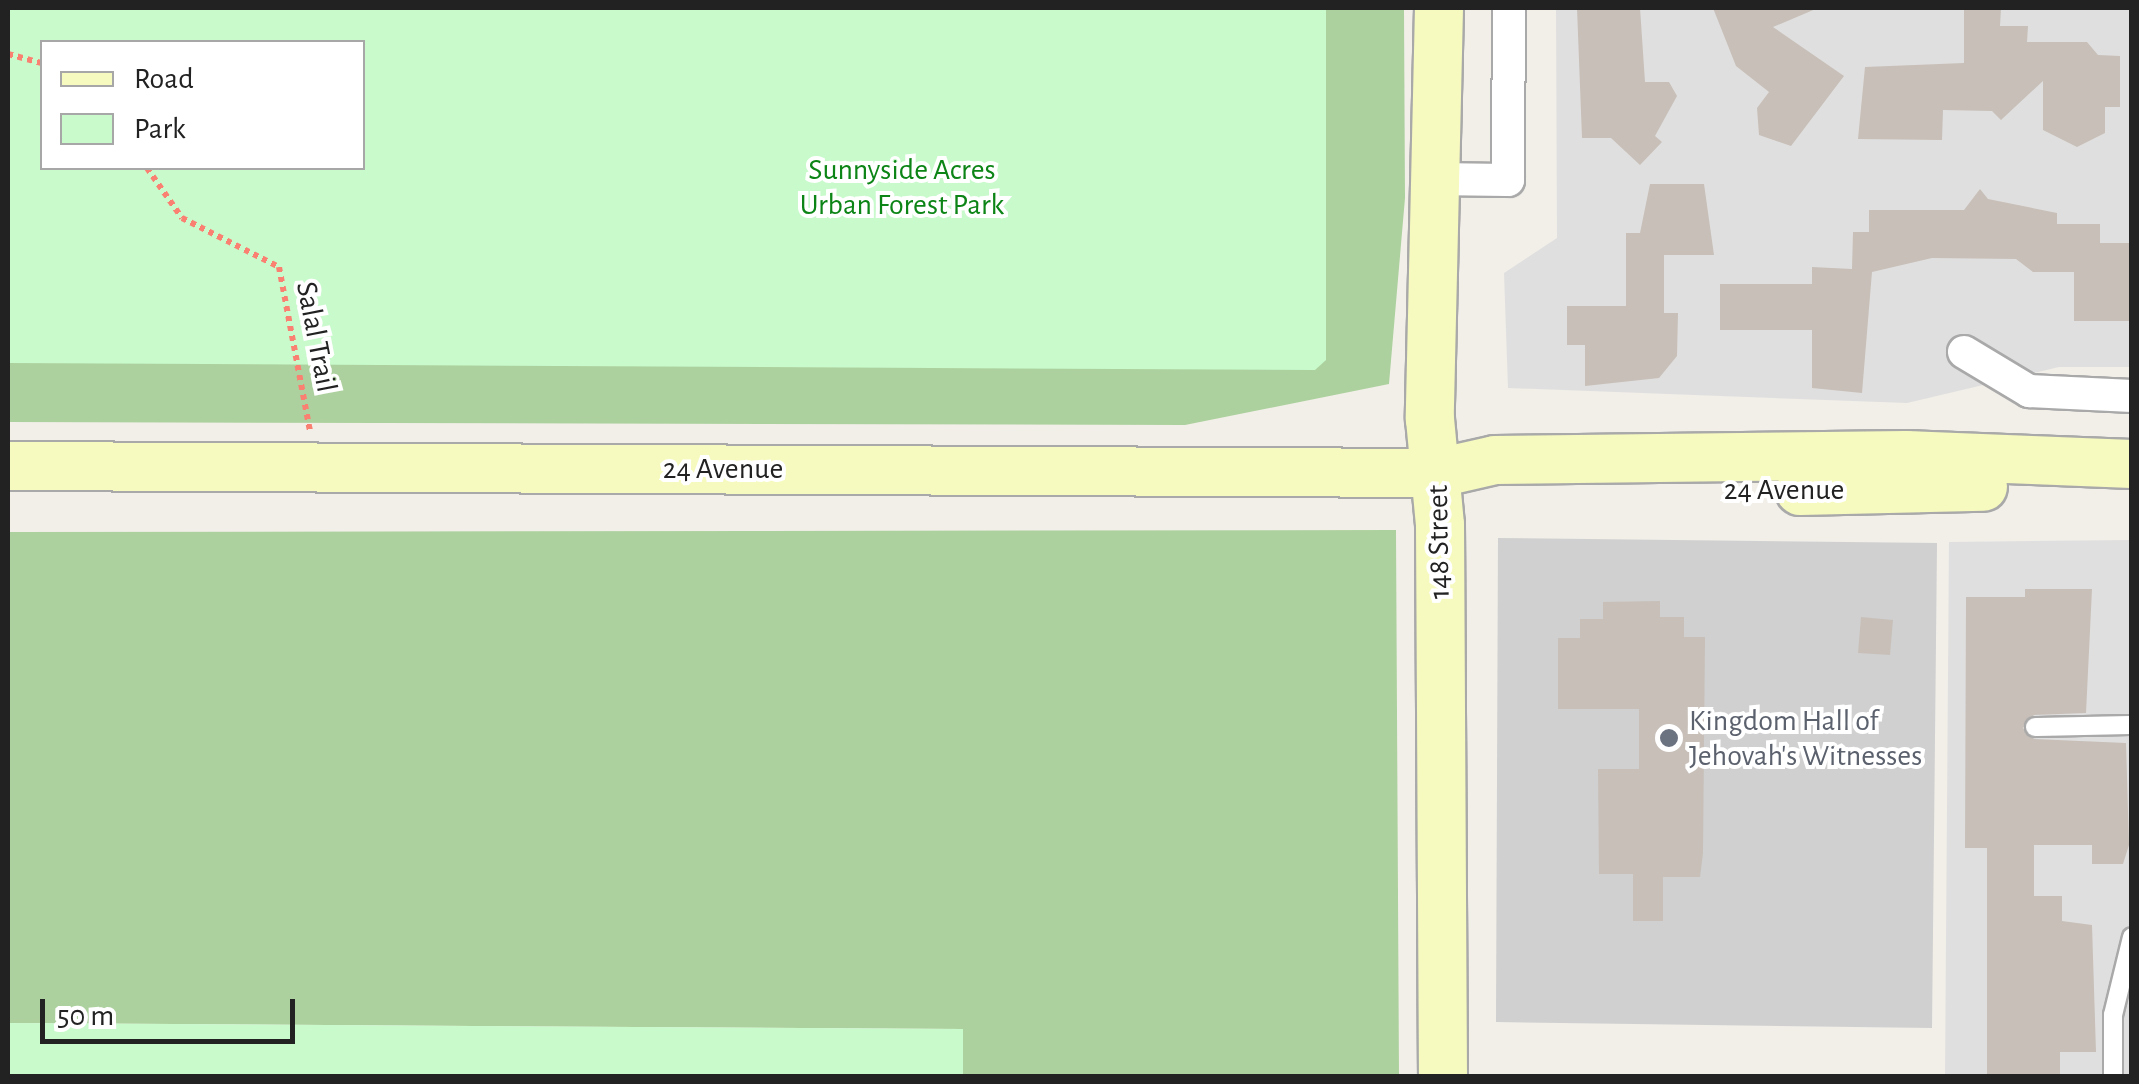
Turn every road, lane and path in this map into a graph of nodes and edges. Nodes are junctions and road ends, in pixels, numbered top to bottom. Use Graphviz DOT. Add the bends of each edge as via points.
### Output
graph roads {
  1 [pos="1439,8"];
  2 [pos="1509,8"];
  3 [pos="8,54"];
  4 [pos="40,62"];
  5 [pos="148,170"];
  6 [pos="1434,178"];
  7 [pos="1964,352"];
  8 [pos="2132,396"];
  9 [pos="2132,464"];
  10 [pos="8,466"];
  11 [pos="312,467"];
  12 [pos="1438,473"];
  13 [pos="2132,482"];
  14 [pos="2132,725"];
  15 [pos="2035,727"];
  16 [pos="2132,937"];
  17 [pos="1444,1076"];
  18 [pos="2113,1076"];
  1 -- 6 [label="main road, 148 Street"];
  2 -- 6 [label="street" via="1508,180"];
  3 -- 4 [label="path"];
  5 -- 11 [label="path, Salal Trail" via="182,218 279,267"];
  6 -- 12 [label="main road, 148 Street"];
  7 -- 8 [label="street" via="2029,391"];
  9 -- 12 [label="main road, 24 Avenue" via="1906,454 1496,460"];
  10 -- 11 [label="main road, 24 Avenue"];
  11 -- 12 [label="main road, 24 Avenue"];
  12 -- 13 [label="main road, 24 Avenue" via="1494,488"];
  12 -- 17 [label="main road, 148 Street"];
  14 -- 15 [label="lane"];
  16 -- 18 [label="lane" via="2114,1015"];
}
